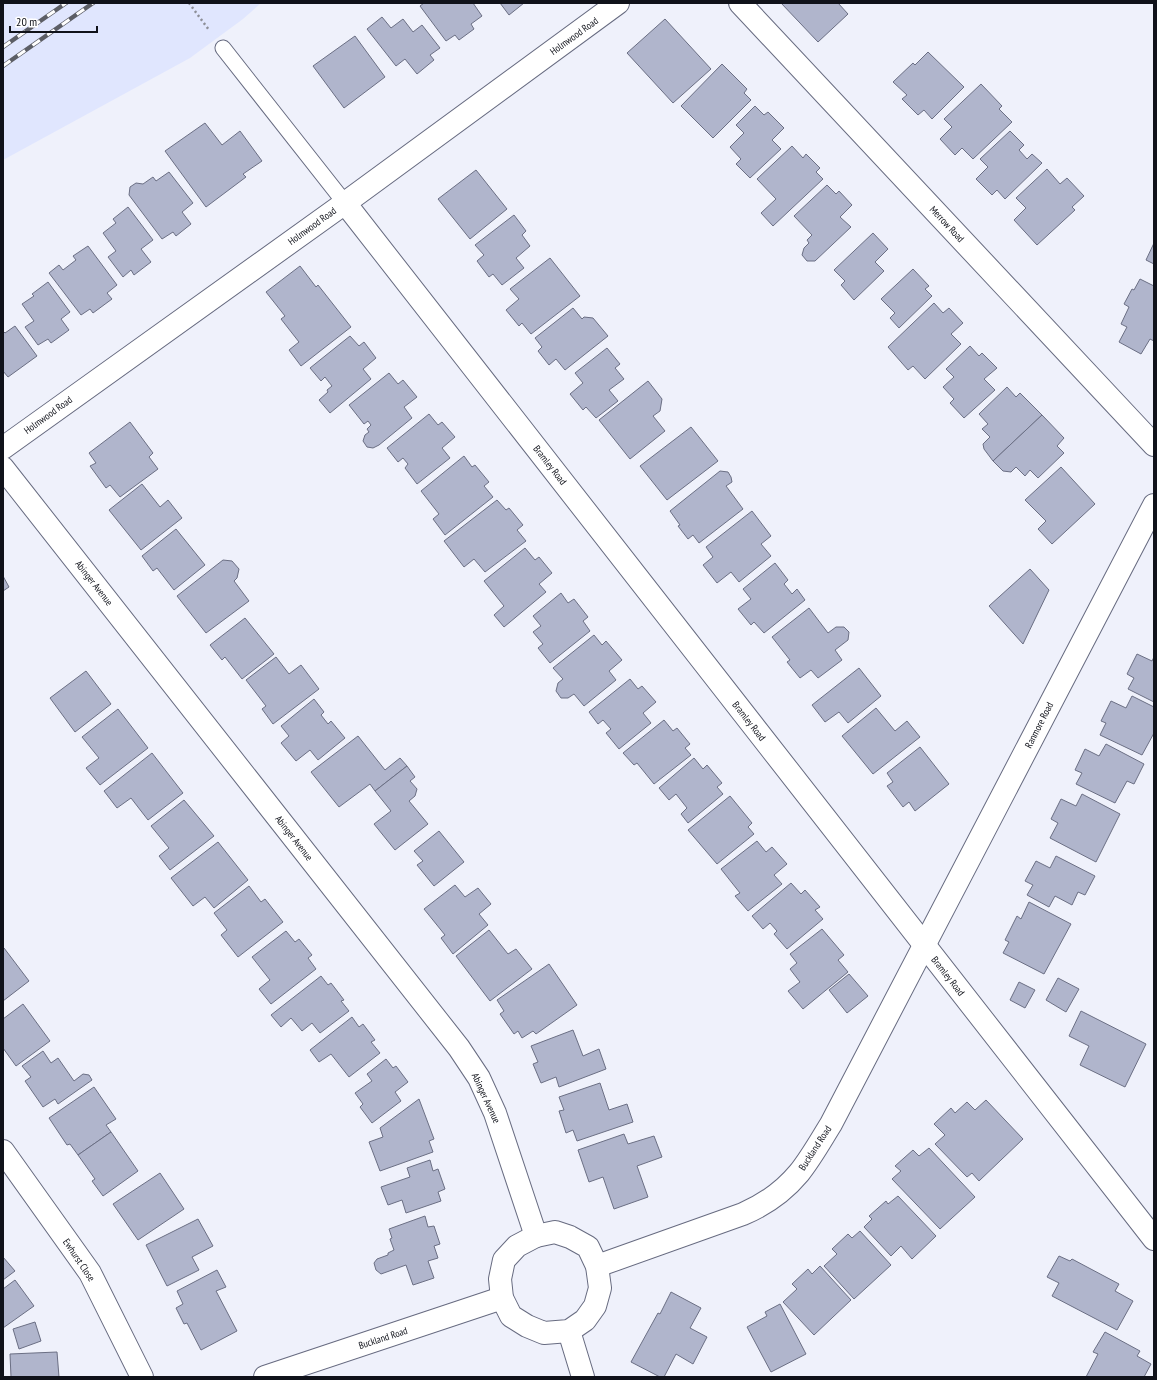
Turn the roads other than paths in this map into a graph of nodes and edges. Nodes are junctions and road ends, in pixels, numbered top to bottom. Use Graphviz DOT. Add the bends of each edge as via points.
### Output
graph roads {
  1 [pos="618,3"];
  2 [pos="740,3"];
  3 [pos="223,48"];
  4 [pos="345,202"];
  5 [pos="1154,444"];
  6 [pos="3,448"];
  7 [pos="3,468"];
  8 [pos="1154,505"];
  9 [pos="924,946"];
  10 [pos="3,1151"];
  11 [pos="536,1236"];
  12 [pos="1154,1239"];
  13 [pos="597,1266"];
  14 [pos="502,1298"];
  15 [pos="570,1331"];
  16 [pos="142,1377"];
  17 [pos="265,1377"];
  18 [pos="583,1377"];
  1 -- 4 [label="street, Holmwood Road"];
  2 -- 5 [label="street, Merrow Road"];
  3 -- 4 [label="lane"];
  4 -- 6 [label="street, Holmwood Road"];
  4 -- 9 [label="street, Bramley Road"];
  7 -- 11 [label="street, Abinger Avenue" via="459,1048 479,1078 495,1113"];
  8 -- 9 [label="street, Ranmore Road"];
  9 -- 12 [label="street, Bramley Road"];
  9 -- 13 [label="street, Buckland Road" via="831,1124 800,1172 780,1192 759,1207 743,1214"];
  10 -- 16 [label="street, Ewhurst Close" via="90,1273"];
  11 -- 13 [label="street" via="555,1232 570,1237 588,1247"];
  11 -- 14 [label="street" via="517,1246 504,1260 500,1279"];
  13 -- 15 [label="street" via="600,1288 595,1306 585,1320"];
  14 -- 15 [label="street" via="511,1316 527,1326 544,1333"];
  14 -- 17 [label="street, Buckland Road"];
  15 -- 18 [label="street"];
}
